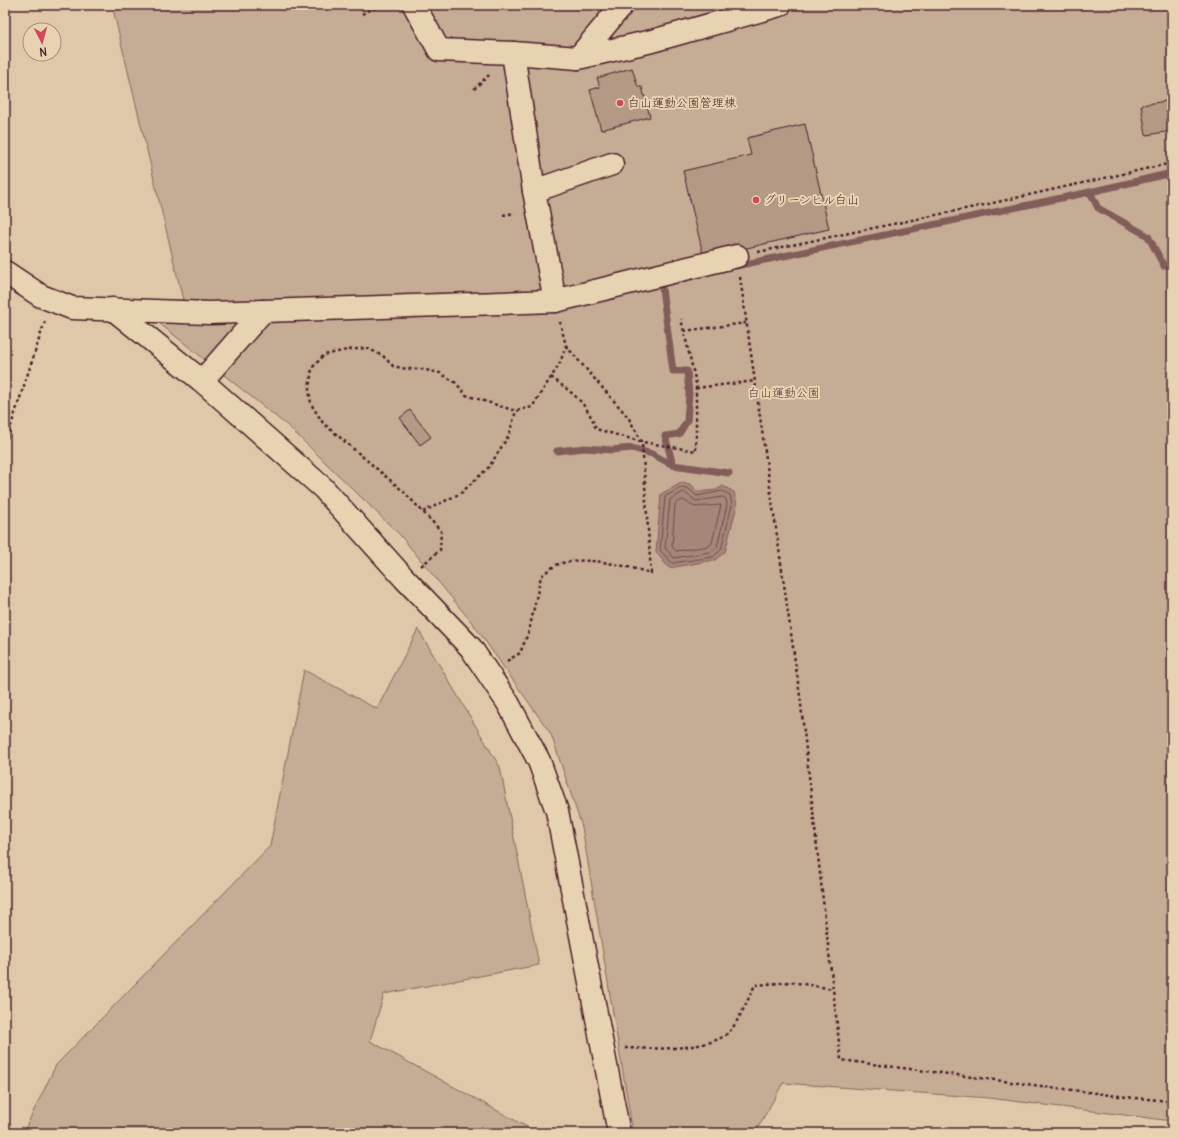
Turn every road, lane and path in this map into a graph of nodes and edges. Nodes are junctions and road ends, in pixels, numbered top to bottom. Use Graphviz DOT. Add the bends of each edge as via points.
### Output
graph roads {
  1 [pos="380,5"];
  2 [pos="414,5"];
  3 [pos="622,5"];
  4 [pos="780,5"];
  5 [pos="362,14"];
  6 [pos="513,52"];
  7 [pos="578,58"];
  8 [pos="1172,162"];
  9 [pos="612,164"];
  10 [pos="534,191"];
  11 [pos="737,256"];
  12 [pos="5,272"];
  13 [pos="52,300"];
  14 [pos="555,301"];
  15 [pos="114,309"];
  16 [pos="263,311"];
  17 [pos="681,319"];
  18 [pos="746,322"];
  19 [pos="684,331"];
  20 [pos="566,346"];
  21 [pos="551,377"];
  22 [pos="202,381"];
  23 [pos="755,381"];
  24 [pos="696,388"];
  25 [pos="516,410"];
  26 [pos="642,442"];
  27 [pos="5,444"];
  28 [pos="423,512"];
  29 [pos="428,561"];
  30 [pos="488,673"];
  31 [pos="833,990"];
  32 [pos="602,1046"];
  33 [pos="1172,1101"];
  34 [pos="618,1133"];
  1 -- 5 [label="path"];
  2 -- 6 [label="street" via="439,50"];
  3 -- 7 [label="street"];
  4 -- 7 [label="street" via="652,41"];
  6 -- 7 [label="street"];
  6 -- 10 [label="street"];
  8 -- 11 [label="path" via="984,205"];
  9 -- 10 [label="street"];
  10 -- 14 [label="street"];
  11 -- 14 [label="street"];
  11 -- 18 [label="path"];
  12 -- 13 [label="street"];
  13 -- 15 [label="street" via="72,308"];
  13 -- 27 [label="path"];
  14 -- 16 [label="street"];
  14 -- 20 [label="path"];
  15 -- 16 [label="street" via="209,313"];
  15 -- 22 [label="street"];
  16 -- 22 [label="street"];
  17 -- 19 [label="path"];
  18 -- 19 [label="path"];
  18 -- 23 [label="path"];
  19 -- 24 [label="path"];
  20 -- 21 [label="path"];
  20 -- 26 [label="path" via="628,417"];
  21 -- 25 [label="path" via="532,407"];
  21 -- 26 [label="path" via="578,397 591,414 596,429"];
  22 -- 30 [label="street" via="323,488 471,648"];
  23 -- 24 [label="path"];
  23 -- 31 [label="path" via="800,696"];
  24 -- 26 [label="path" via="696,450"];
  25 -- 28 [label="path" via="509,435 489,467 461,494"];
  25 -- 28 [label="path" via="466,394 456,382 440,373 393,366 383,356 367,348 324,355 312,368 309,389 311,404 323,423 403,491"];
  26 -- 30 [label="path" via="651,573 586,560 558,564 541,576 529,631 520,653"];
  28 -- 29 [label="path" via="441,531 440,550"];
  30 -- 32 [label="street" via="508,703 539,761 557,812"];
  31 -- 32 [label="path" via="792,982 755,985 728,1033 704,1044 655,1049"];
  31 -- 33 [label="path" via="841,1060"];
  32 -- 34 [label="street"];
}
